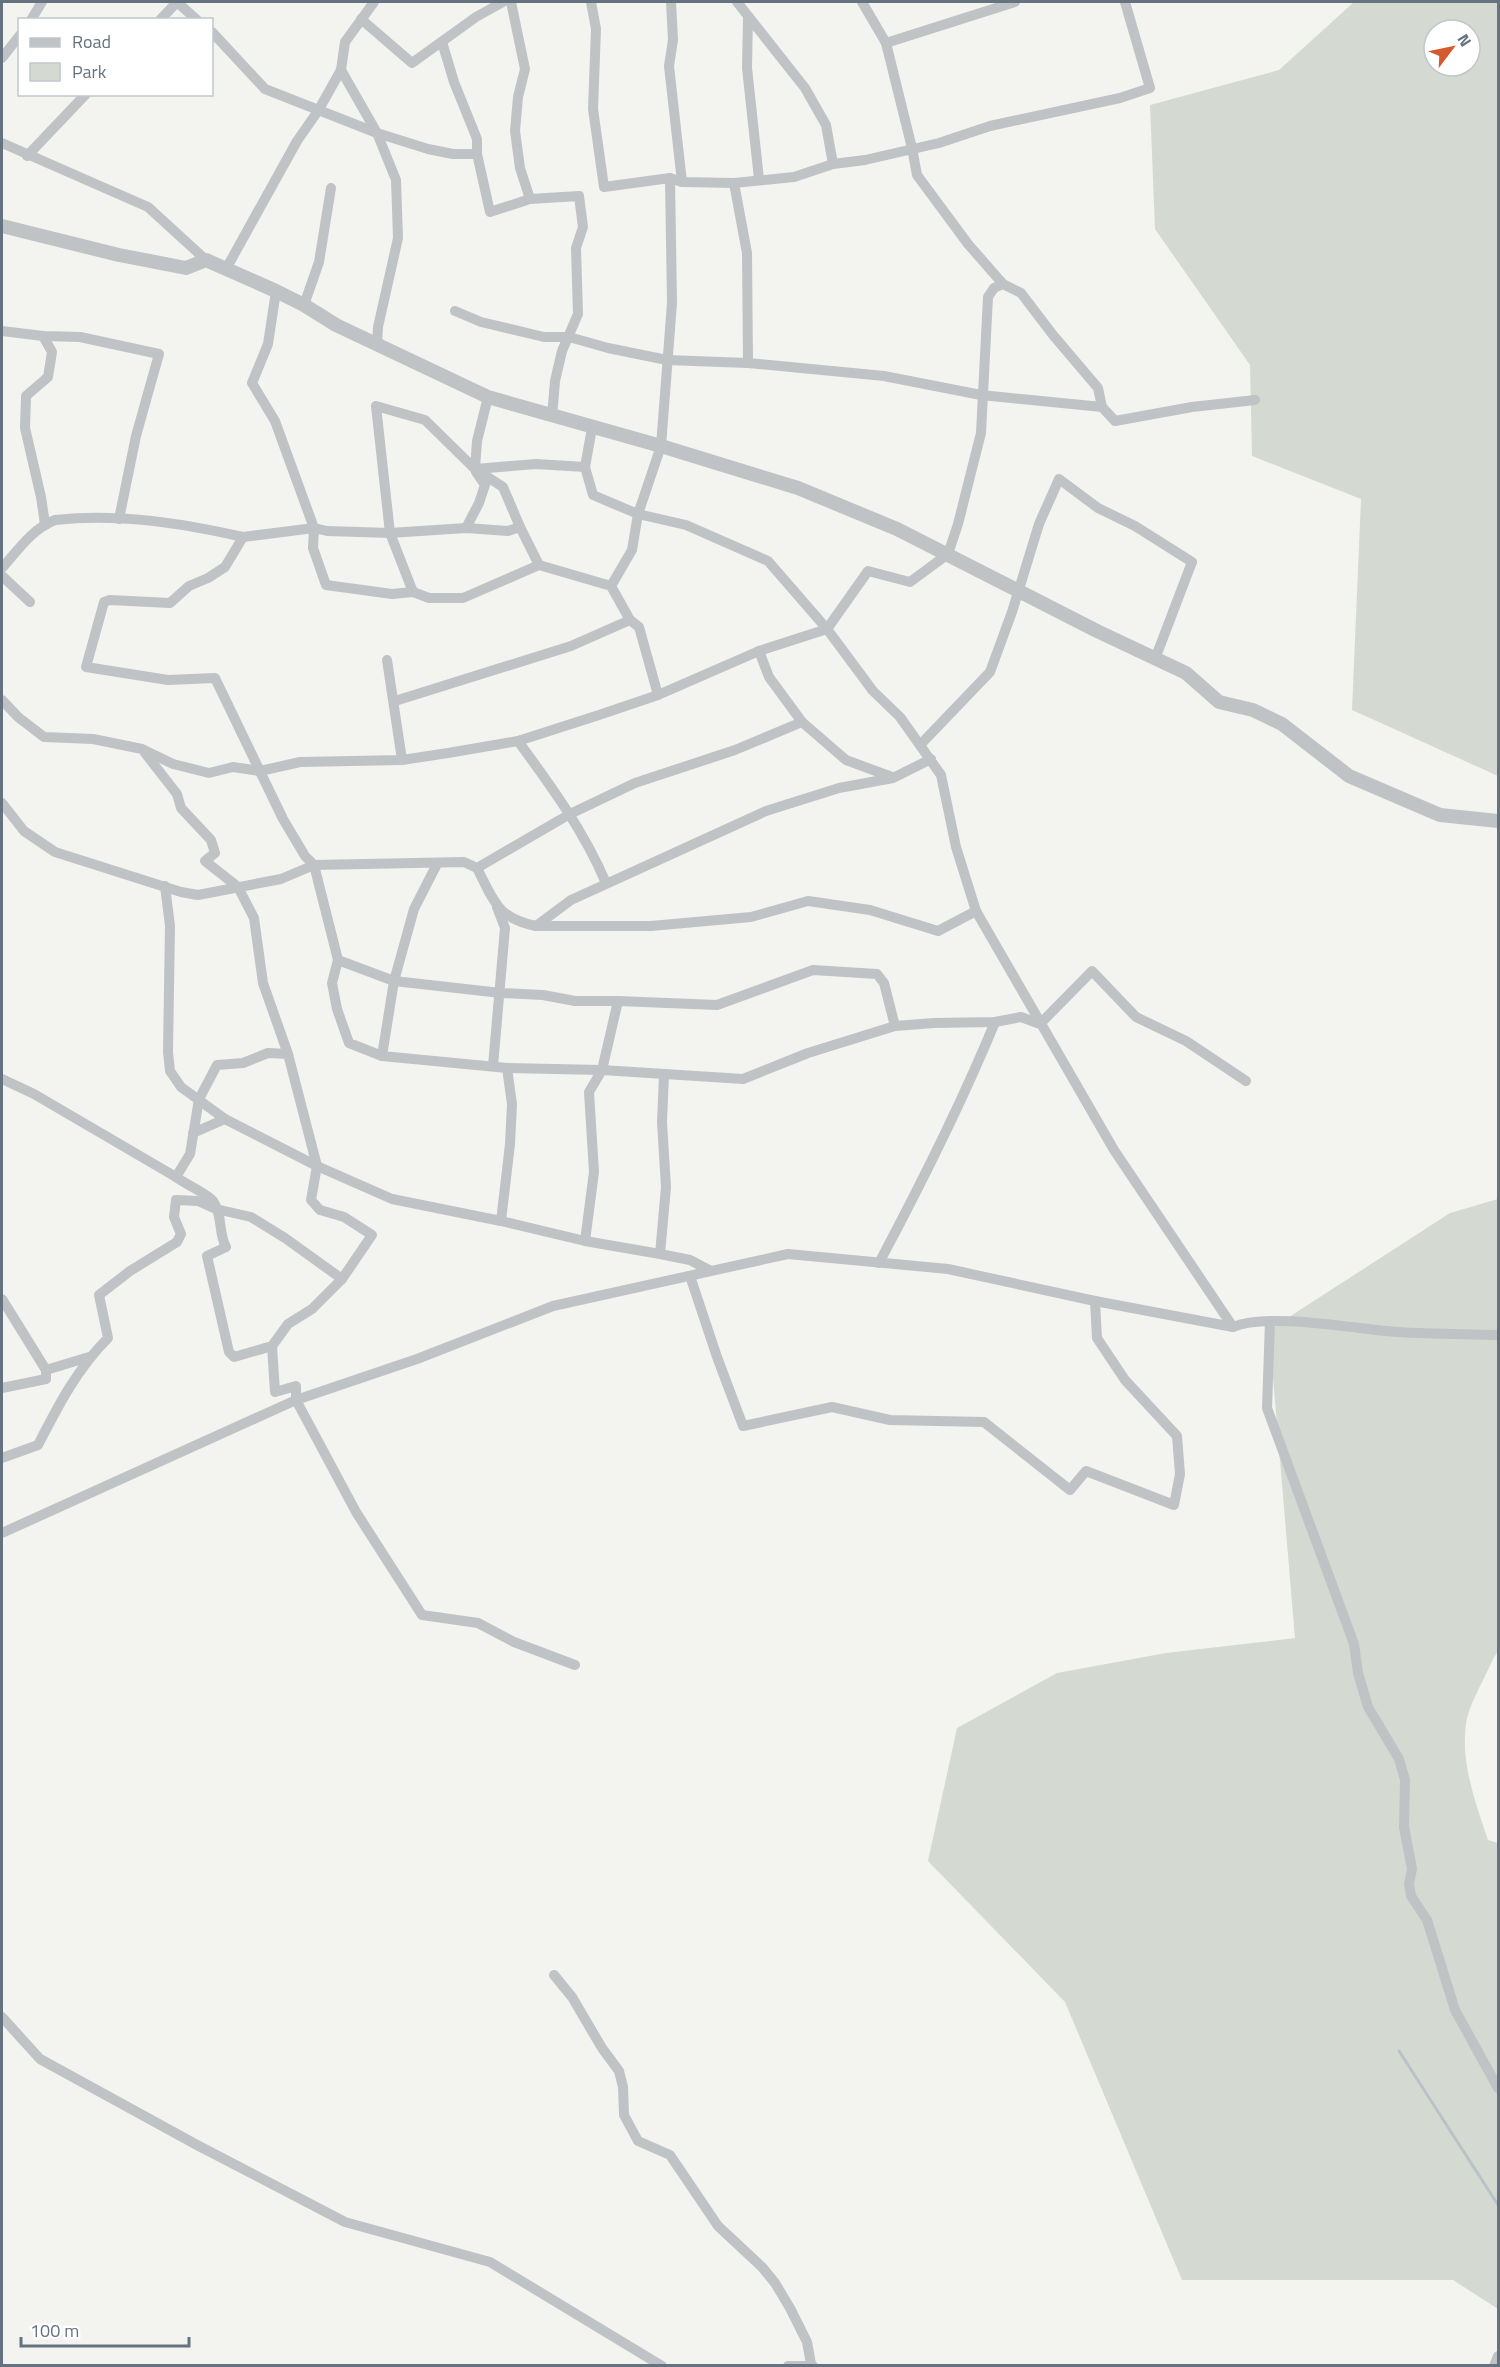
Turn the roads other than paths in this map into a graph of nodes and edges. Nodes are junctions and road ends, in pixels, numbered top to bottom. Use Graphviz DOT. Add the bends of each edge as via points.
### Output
graph roads {
  1 [pos="42,2"];
  2 [pos="177,2"];
  3 [pos="374,2"];
  4 [pos="503,2"];
  5 [pos="511,2"];
  6 [pos="591,2"];
  7 [pos="671,2"];
  8 [pos="737,2"];
  9 [pos="862,2"];
  10 [pos="1015,2"];
  11 [pos="1125,2"];
  12 [pos="748,17"];
  13 [pos="32,18"];
  14 [pos="162,18"];
  15 [pos="195,18"];
  16 [pos="361,19"];
  17 [pos="213,33"];
  18 [pos="18,38"];
  19 [pos="442,42"];
  20 [pos="886,43"];
  21 [pos="2,58"];
  22 [pos="341,70"];
  23 [pos="84,96"];
  24 [pos="318,111"];
  25 [pos="377,133"];
  26 [pos="2,143"];
  27 [pos="912,148"];
  28 [pos="477,154"];
  29 [pos="27,156"];
  30 [pos="833,164"];
  31 [pos="670,178"];
  32 [pos="759,179"];
  33 [pos="682,182"];
  34 [pos="734,183"];
  35 [pos="331,188"];
  36 [pos="530,199"];
  37 [pos="2,226"];
  38 [pos="206,260"];
  39 [pos="226,269"];
  40 [pos="1003,284"];
  41 [pos="276,291"];
  42 [pos="304,304"];
  43 [pos="455,311"];
  44 [pos="2,331"];
  45 [pos="43,336"];
  46 [pos="569,337"];
  47 [pos="377,345"];
  48 [pos="667,360"];
  49 [pos="748,363"];
  50 [pos="981,395"];
  51 [pos="488,397"];
  52 [pos="1255,400"];
  53 [pos="1102,407"];
  54 [pos="552,417"];
  55 [pos="592,428"];
  56 [pos="661,446"];
  57 [pos="585,467"];
  58 [pos="475,469"];
  59 [pos="638,513"];
  60 [pos="119,519"];
  61 [pos="45,524"];
  62 [pos="520,527"];
  63 [pos="314,528"];
  64 [pos="466,528"];
  65 [pos="390,533"];
  66 [pos="243,537"];
  67 [pos="948,555"];
  68 [pos="539,565"];
  69 [pos="2,568"];
  70 [pos="2,576"];
  71 [pos="611,586"];
  72 [pos="1019,591"];
  73 [pos="413,592"];
  74 [pos="30,602"];
  75 [pos="630,620"];
  76 [pos="827,628"];
  77 [pos="759,651"];
  78 [pos="1155,659"];
  79 [pos="387,660"];
  80 [pos="658,695"];
  81 [pos="2,700"];
  82 [pos="395,701"];
  83 [pos="802,722"];
  84 [pos="518,741"];
  85 [pos="921,744"];
  86 [pos="142,748"];
  87 [pos="402,759"];
  88 [pos="931,759"];
  89 [pos="260,771"];
  90 [pos="893,778"];
  91 [pos="2,803"];
  92 [pos="570,814"];
  93 [pos="1498,820"];
  94 [pos="437,864"];
  95 [pos="314,865"];
  96 [pos="477,868"];
  97 [pos="606,883"];
  98 [pos="165,886"];
  99 [pos="238,887"];
  100 [pos="495,904"];
  101 [pos="976,911"];
  102 [pos="536,926"];
  103 [pos="338,960"];
  104 [pos="394,981"];
  105 [pos="501,993"];
  106 [pos="618,1001"];
  107 [pos="995,1022"];
  108 [pos="1040,1024"];
  109 [pos="895,1026"];
  110 [pos="288,1054"];
  111 [pos="382,1056"];
  112 [pos="493,1066"];
  113 [pos="507,1068"];
  114 [pos="602,1070"];
  115 [pos="664,1075"];
  116 [pos="2,1080"];
  117 [pos="1246,1081"];
  118 [pos="199,1099"];
  119 [pos="225,1119"];
  120 [pos="193,1133"];
  121 [pos="317,1166"];
  122 [pos="176,1177"];
  123 [pos="216,1209"];
  124 [pos="501,1221"];
  125 [pos="585,1241"];
  126 [pos="660,1254"];
  127 [pos="879,1263"];
  128 [pos="709,1270"];
  129 [pos="690,1276"];
  130 [pos="342,1279"];
  131 [pos="2,1299"];
  132 [pos="1095,1301"];
  133 [pos="1270,1321"];
  134 [pos="1233,1327"];
  135 [pos="1498,1335"];
  136 [pos="272,1346"];
  137 [pos="89,1357"];
  138 [pos="46,1370"];
  139 [pos="2,1388"];
  140 [pos="296,1400"];
  141 [pos="2,1458"];
  142 [pos="2,1533"];
  143 [pos="575,1665"];
  144 [pos="554,1975"];
  145 [pos="2,2017"];
  146 [pos="1498,2088"];
  147 [pos="1498,2356"];
  148 [pos="812,2365"];
  149 [pos="662,2366"];
  150 [pos="788,2366"];
  151 [pos="1494,2366"];
  1 -- 13 [label="street"];
  2 -- 14 [label="street"];
  2 -- 15 [label="street"];
  3 -- 16 [label="street"];
  4 -- 19 [label="street"];
  5 -- 36 [label="street" via="525,69 518,97 516,139"];
  6 -- 31 [label="street" via="596,29 593,109 604,187"];
  7 -- 33 [label="street" via="673,40 669,66"];
  8 -- 12 [label="street"];
  9 -- 20 [label="street"];
  10 -- 20 [label="street"];
  11 -- 27 [label="street" via="1150,88"];
  12 -- 30 [label="street" via="805,87 826,125"];
  12 -- 32 [label="street" via="747,68"];
  16 -- 19 [label="street" via="412,63"];
  16 -- 22 [label="street" via="345,42"];
  17 -- 24 [label="street" via="265,88"];
  18 -- 21 [label="street"];
  19 -- 28 [label="street" via="477,139"];
  20 -- 27 [label="street"];
  22 -- 24 [label="street"];
  22 -- 25 [label="street"];
  23 -- 29 [label="street"];
  24 -- 25 [label="street"];
  24 -- 39 [label="street" via="297,141"];
  25 -- 28 [label="street" via="428,149"];
  25 -- 47 [label="street" via="396,180 398,238"];
  26 -- 29 [label="street"];
  27 -- 30 [label="street"];
  27 -- 40 [label="street" via="917,175"];
  28 -- 36 [label="street" via="490,212"];
  29 -- 38 [label="street" via="148,207"];
  30 -- 32 [label="street" via="794,177"];
  31 -- 33 [label="street"];
  31 -- 48 [label="street" via="672,303"];
  32 -- 34 [label="street"];
  33 -- 34 [label="street"];
  34 -- 49 [label="street" via="747,253"];
  35 -- 42 [label="street" via="319,262"];
  36 -- 46 [label="street" via="579,196 583,227 576,248 578,314"];
  37 -- 38 [label="street" via="186,268"];
  38 -- 39 [label="street"];
  39 -- 41 [label="street"];
  40 -- 50 [label="street" via="988,297"];
  40 -- 53 [label="street" via="1021,293 1098,388"];
  41 -- 42 [label="street"];
  41 -- 63 [label="street" via="268,344 252,383 275,421"];
  42 -- 47 [label="street"];
  43 -- 46 [label="street" via="481,322 544,337"];
  44 -- 45 [label="street"];
  45 -- 60 [label="street" via="92,338 159,354 136,436"];
  45 -- 61 [label="street" via="52,352 48,377 26,396 24,428"];
  46 -- 48 [label="street"];
  46 -- 54 [label="street" via="555,381"];
  47 -- 51 [label="street"];
  48 -- 49 [label="street"];
  48 -- 56 [label="street"];
  49 -- 50 [label="street" via="884,376"];
  50 -- 53 [label="street"];
  50 -- 67 [label="street" via="981,433"];
  51 -- 54 [label="street"];
  51 -- 58 [label="street" via="477,441"];
  52 -- 53 [label="street" via="1192,406 1115,421"];
  54 -- 55 [label="street"];
  55 -- 56 [label="street"];
  55 -- 57 [label="street"];
  56 -- 59 [label="street"];
  56 -- 67 [label="street" via="798,488"];
  57 -- 58 [label="street" via="536,464"];
  57 -- 59 [label="street" via="593,495"];
  58 -- 62 [label="street" via="503,487"];
  58 -- 64 [label="street" via="485,485"];
  58 -- 65 [label="street" via="425,420 376,406"];
  59 -- 71 [label="street" via="632,550"];
  59 -- 76 [label="street" via="686,525 768,561"];
  60 -- 61 [label="street" via="69,519"];
  60 -- 66 [label="street" via="186,524"];
  61 -- 69 [label="street"];
  62 -- 64 [label="street" via="508,531"];
  62 -- 68 [label="street"];
  63 -- 65 [label="street"];
  63 -- 66 [label="street"];
  63 -- 73 [label="street" via="313,548 326,585 392,594"];
  64 -- 65 [label="street"];
  65 -- 73 [label="street"];
  66 -- 89 [label="street" via="225,567 189,586 170,603 104,602 86,667 168,680 215,678"];
  67 -- 72 [label="street"];
  67 -- 76 [label="street" via="910,582 868,571"];
  68 -- 71 [label="street"];
  68 -- 73 [label="street" via="463,598 429,598"];
  70 -- 74 [label="street"];
  71 -- 75 [label="street"];
  72 -- 78 [label="street"];
  72 -- 78 [label="street" via="1039,524 1059,479 1098,508 1192,562"];
  72 -- 85 [label="street" via="990,672"];
  75 -- 80 [label="street" via="639,627"];
  75 -- 82 [label="street" via="571,646"];
  76 -- 77 [label="street"];
  76 -- 85 [label="street" via="873,691"];
  77 -- 80 [label="street"];
  77 -- 83 [label="street" via="769,677"];
  78 -- 93 [label="street" via="1186,674 1219,702 1253,710 1282,724 1349,776 1440,815"];
  79 -- 82 [label="street"];
  80 -- 84 [label="street"];
  81 -- 86 [label="street" via="44,736"];
  82 -- 87 [label="street"];
  83 -- 90 [label="street" via="846,760"];
  83 -- 92 [label="street" via="735,750 635,783"];
  84 -- 87 [label="street"];
  84 -- 92 [label="street"];
  85 -- 88 [label="street"];
  86 -- 89 [label="street" via="173,764 209,773 233,767"];
  86 -- 99 [label="street" via="177,794 181,808 211,840 215,853 205,861"];
  87 -- 89 [label="street" via="300,762"];
  88 -- 90 [label="street"];
  88 -- 101 [label="street" via="941,775 956,847"];
  89 -- 95 [label="street" via="288,828"];
  90 -- 97 [label="street" via="838,788 766,811"];
  91 -- 98 [label="street" via="24,831 55,852"];
  92 -- 96 [label="street"];
  92 -- 97 [label="street"];
  94 -- 95 [label="street"];
  94 -- 96 [label="street" via="464,862"];
  94 -- 104 [label="street" via="414,909"];
  95 -- 99 [label="street" via="281,879"];
  95 -- 103 [label="street"];
  96 -- 100 [label="street"];
  97 -- 102 [label="street" via="571,900"];
  98 -- 99 [label="street" via="198,895"];
  98 -- 118 [label="street" via="170,926 170,1071 181,1087"];
  99 -- 110 [label="street" via="254,918 263,983"];
  100 -- 102 [label="street" via="514,922"];
  100 -- 105 [label="street" via="505,928"];
  101 -- 102 [label="street" via="938,931 870,910 808,901 751,917 651,926"];
  101 -- 108 [label="street"];
  103 -- 104 [label="street"];
  103 -- 111 [label="street" via="332,983 349,1043"];
  104 -- 105 [label="street"];
  104 -- 111 [label="street"];
  105 -- 106 [label="street"];
  105 -- 112 [label="street"];
  106 -- 109 [label="street" via="717,1005 813,970 877,974 884,983"];
  106 -- 114 [label="street"];
  107 -- 108 [label="street" via="1021,1017"];
  107 -- 109 [label="street"];
  107 -- 127 [label="street" via="931,1164"];
  108 -- 117 [label="street" via="1092,971 1136,1017 1186,1041"];
  108 -- 134 [label="street" via="1114,1150"];
  109 -- 115 [label="street" via="808,1053 743,1079"];
  110 -- 118 [label="street" via="268,1053 243,1063 217,1065"];
  110 -- 121 [label="street"];
  111 -- 112 [label="street"];
  112 -- 113 [label="street"];
  113 -- 114 [label="street"];
  113 -- 124 [label="street" via="512,1104"];
  114 -- 115 [label="street"];
  114 -- 125 [label="street" via="589,1092 594,1172"];
  115 -- 126 [label="street" via="666,1187"];
  116 -- 122 [label="street" via="34,1094"];
  118 -- 119 [label="street"];
  118 -- 120 [label="street"];
  119 -- 120 [label="street"];
  119 -- 121 [label="street"];
  120 -- 122 [label="street" via="190,1154"];
  121 -- 124 [label="street" via="392,1199"];
  121 -- 130 [label="street" via="311,1200 314,1205 344,1217 372,1235"];
  122 -- 123 [label="street" via="213,1199"];
  123 -- 130 [label="street" via="251,1217"];
  123 -- 136 [label="street" via="222,1226 220,1236 226,1247 207,1256 229,1352 234,1357"];
  123 -- 137 [label="street" via="198,1201 176,1200 174,1217 180,1234 177,1242 99,1295 108,1338"];
  124 -- 125 [label="street"];
  125 -- 126 [label="street"];
  126 -- 128 [label="street" via="690,1260"];
  127 -- 128 [label="street" via="788,1254"];
  127 -- 132 [label="street" via="948,1269"];
  128 -- 129 [label="street"];
  129 -- 132 [label="street" via="743,1426 832,1407 890,1420 984,1422 1070,1490 1086,1471 1173,1505 1180,1474 1177,1436 1125,1380 1097,1338"];
  129 -- 140 [label="street" via="553,1306 417,1359"];
  130 -- 136 [label="street" via="312,1309 288,1324"];
  131 -- 138 [label="street"];
  132 -- 134 [label="street"];
  133 -- 134 [label="street"];
  133 -- 135 [label="street" via="1398,1332"];
  133 -- 146 [label="street" via="1267,1408 1354,1644 1368,1707 1399,1758 1405,1780 1404,1827 1412,1869 1412,1896 1427,1920 1455,2010"];
  136 -- 140 [label="street" via="275,1392 297,1386"];
  137 -- 138 [label="street"];
  137 -- 141 [label="street" via="38,1445"];
  138 -- 139 [label="street" via="46,1379"];
  140 -- 142 [label="street"];
  140 -- 143 [label="street" via="356,1512 422,1615 478,1623 514,1642"];
  144 -- 148 [label="street" via="620,2071 624,2115 638,2141 669,2155 718,2226 775,2283 807,2342"];
  145 -- 149 [label="street" via="40,2059 207,2150 345,2222 490,2262"];
  147 -- 151 [label="street"];
  148 -- 150 [label="street"];
}
